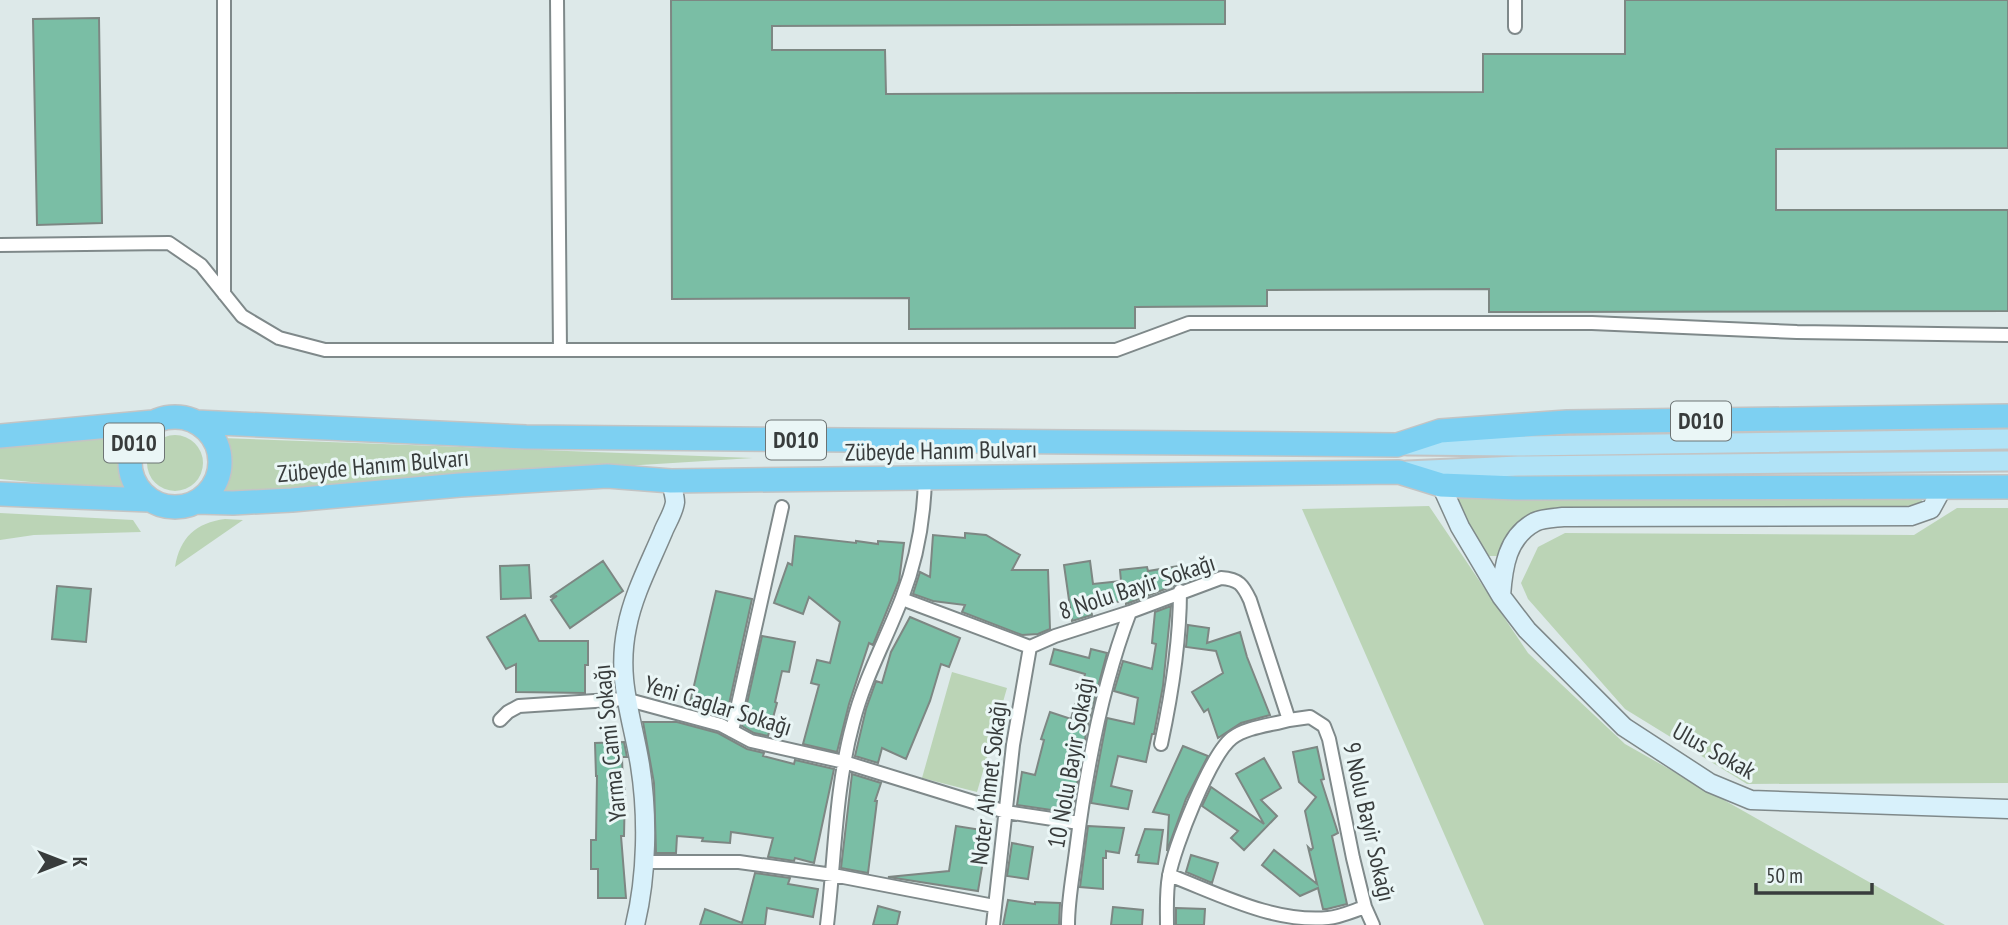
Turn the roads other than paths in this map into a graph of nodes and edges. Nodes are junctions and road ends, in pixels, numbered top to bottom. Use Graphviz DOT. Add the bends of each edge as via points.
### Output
graph roads {
  1 [pos="224,0"];
  2 [pos="556,0"];
  3 [pos="1515,0"];
  4 [pos="1515,27"];
  5 [pos="0,245"];
  6 [pos="224,294"];
  7 [pos="2008,335"];
  8 [pos="560,350"];
  9 [pos="2008,416"];
  10 [pos="153,422"];
  11 [pos="196,422"];
  12 [pos="0,436"];
  13 [pos="2008,439"];
  14 [pos="1396,445"];
  15 [pos="1518,456"];
  16 [pos="2008,461"];
  17 [pos="1399,472"];
  18 [pos="925,478"];
  19 [pos="671,481"];
  20 [pos="1441,485"];
  21 [pos="1943,487"];
  22 [pos="2008,487"];
  23 [pos="0,494"];
  24 [pos="149,500"];
  25 [pos="197,502"];
  26 [pos="782,507"];
  27 [pos="1180,592"];
  28 [pos="1501,596"];
  29 [pos="902,599"];
  30 [pos="1130,612"];
  31 [pos="1030,647"];
  32 [pos="625,699"];
  33 [pos="500,720"];
  34 [pos="1289,720"];
  35 [pos="732,731"];
  36 [pos="1161,744"];
  37 [pos="844,762"];
  38 [pos="2008,809"];
  39 [pos="1006,812"];
  40 [pos="1079,823"];
  41 [pos="644,862"];
  42 [pos="833,875"];
  43 [pos="1169,875"];
  44 [pos="994,906"];
  45 [pos="1365,907"];
  46 [pos="635,925"];
  47 [pos="827,925"];
  48 [pos="993,925"];
  49 [pos="1068,925"];
  50 [pos="1167,925"];
  51 [pos="1373,925"];
  1 -- 6 [label="street"];
  2 -- 8 [label="street"];
  3 -- 4 [label="street"];
  5 -- 6 [label="street" via="169,243 201,265"];
  6 -- 8 [label="street" via="242,316 279,338 325,351"];
  7 -- 8 [label="street" via="1592,323 1189,323 1116,351"];
  9 -- 14 [label="highway, D010" via="1567,422 1440,430"];
  10 -- 11 [label="highway, Zübeyde Hanım Bulvarı / D010" via="182,417"];
  10 -- 12 [label="highway, Zübeyde Hanım Bulvarı / D010"];
  10 -- 24 [label="highway, D010" via="141,432 129,460 131,475"];
  11 -- 14 [label="highway, Zübeyde Hanım Bulvarı / D010" via="526,438"];
  11 -- 25 [label="highway, D010" via="207,430 219,455 215,482"];
  13 -- 15 [label="main road"];
  14 -- 15 [label="main road, D010"];
  15 -- 16 [label="main road"];
  15 -- 17 [label="main road, Zübeyde Hanım Bulvarı / D010"];
  17 -- 18 [label="highway, Zübeyde Hanım Bulvarı / D010"];
  17 -- 20 [label="highway, D010"];
  18 -- 19 [label="highway, Zübeyde Hanım Bulvarı / D010"];
  18 -- 29 [label="street" via="919,538"];
  19 -- 25 [label="highway, Zübeyde Hanım Bulvarı / D010" via="607,476 292,500"];
  19 -- 32 [label="street, Yarma Cami Sokağı" via="675,503 626,628"];
  20 -- 21 [label="highway, D010"];
  20 -- 28 [label="street, Ulus Sokak"];
  21 -- 22 [label="highway, D010"];
  21 -- 28 [label="street" via="1931,509 1911,516 1563,517 1537,521 1518,535 1503,564"];
  23 -- 24 [label="highway, Zübeyde Hanım Bulvarı / D010"];
  24 -- 25 [label="highway, Zübeyde Hanım Bulvarı / D010" via="173,508"];
  26 -- 35 [label="street"];
  27 -- 30 [label="street, 8 Nolu Bayir Sokağı"];
  27 -- 34 [label="street, 8 Nolu Bayir Sokağı" via="1222,578 1243,584"];
  27 -- 36 [label="street" via="1180,635"];
  28 -- 38 [label="street, Ulus Sokak" via="1527,630 1624,727 1710,783 1751,800"];
  29 -- 31 [label="street"];
  29 -- 37 [label="street" via="866,680"];
  30 -- 31 [label="street, 8 Nolu Bayir Sokağı"];
  30 -- 40 [label="street, 10 Nolu Bayir Sokağı" via="1097,723"];
  31 -- 39 [label="street, Noter Ahmet Sokağı"];
  32 -- 33 [label="street, Yeni Caglar Sokağı" via="519,706"];
  32 -- 35 [label="street, Yeni Caglar Sokağı"];
  32 -- 41 [label="street, Yarma Cami Sokağı" via="640,766"];
  34 -- 43 [label="street" via="1231,738 1198,794"];
  34 -- 45 [label="street, 9 Nolu Bayir Sokağı" via="1310,717 1324,726"];
  35 -- 37 [label="street, Yeni Caglar Sokağı" via="751,741"];
  37 -- 39 [label="street, Yeni Caglar Sokağı"];
  37 -- 42 [label="street"];
  39 -- 40 [label="street, Yeni Caglar Sokağı"];
  39 -- 44 [label="street, Noter Ahmet Sokağı"];
  40 -- 49 [label="street, 10 Nolu Bayir Sokağı"];
  41 -- 42 [label="street" via="739,862"];
  41 -- 46 [label="street, Yarma Cami Sokağı"];
  42 -- 44 [label="street"];
  42 -- 47 [label="street"];
  43 -- 45 [label="street" via="1268,912 1298,918 1330,918"];
  43 -- 50 [label="street"];
  44 -- 48 [label="street, Noter Ahmet Sokağı"];
  45 -- 51 [label="street, 9 Nolu Bayir Sokağı"];
}
